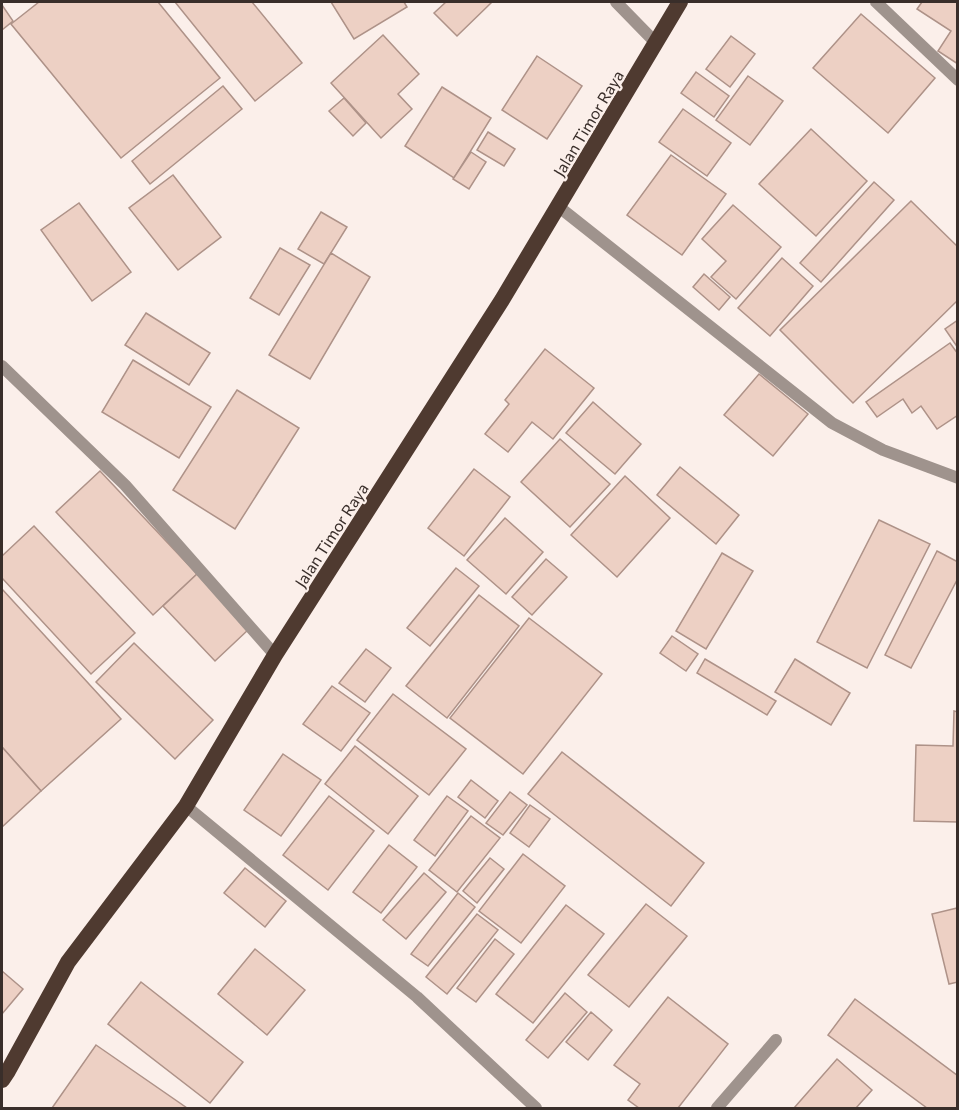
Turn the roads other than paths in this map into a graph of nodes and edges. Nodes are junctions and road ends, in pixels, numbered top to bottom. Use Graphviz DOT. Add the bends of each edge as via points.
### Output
graph roads {
  1 [pos="616,2"];
  2 [pos="680,2"];
  3 [pos="876,2"];
  4 [pos="656,43"];
  5 [pos="957,80"];
  6 [pos="559,207"];
  7 [pos="2,366"];
  8 [pos="957,478"];
  9 [pos="275,655"];
  10 [pos="186,806"];
  11 [pos="776,1040"];
  12 [pos="2,1080"];
  13 [pos="536,1108"];
  14 [pos="717,1108"];
  1 -- 4 [label="street"];
  2 -- 4 [label="highway, Jalan Timor Raya"];
  3 -- 5 [label="street"];
  4 -- 6 [label="highway, Jalan Timor Raya"];
  6 -- 8 [label="street" via="832,423 883,450"];
  6 -- 9 [label="highway, Jalan Timor Raya"];
  7 -- 9 [label="street" via="125,485"];
  9 -- 10 [label="highway, Jalan Timor Raya"];
  10 -- 12 [label="highway, Jalan Timor Raya" via="68,962"];
  10 -- 13 [label="street" via="417,997"];
  11 -- 14 [label="street"];
}
